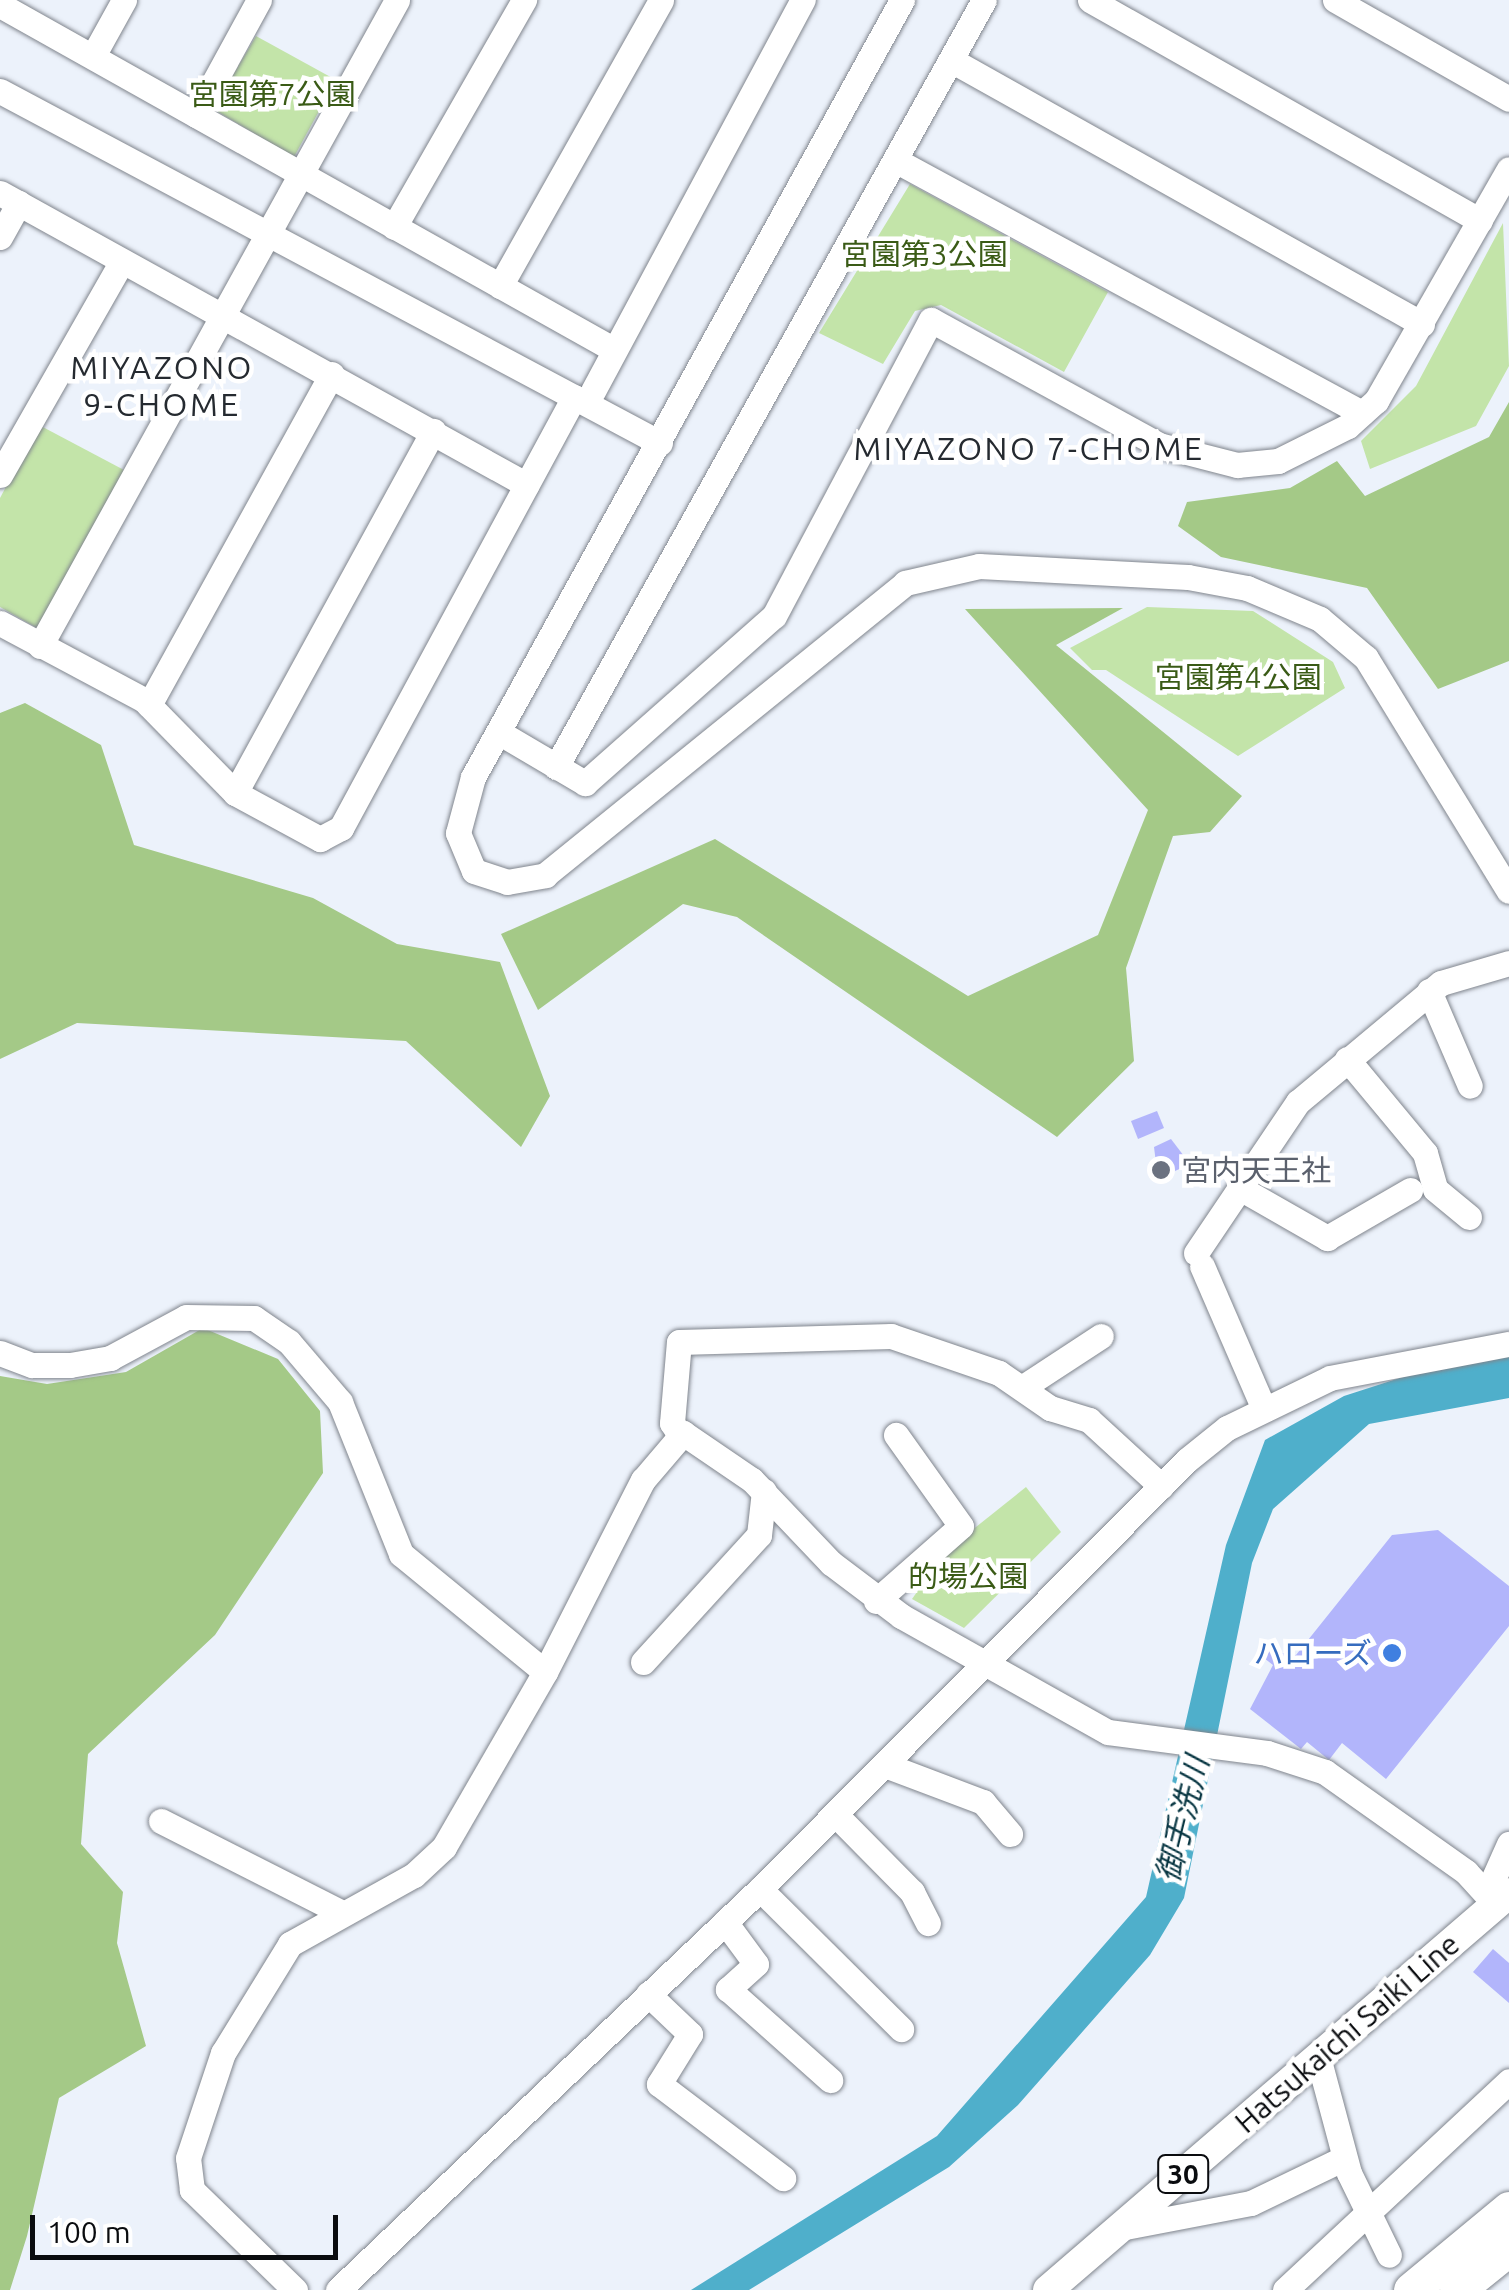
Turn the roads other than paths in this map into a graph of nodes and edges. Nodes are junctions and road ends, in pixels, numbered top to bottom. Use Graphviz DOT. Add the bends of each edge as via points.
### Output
graph roads {
  1 [pos="124,0"];
  2 [pos="259,0"];
  3 [pos="397,0"];
  4 [pos="524,0"];
  5 [pos="661,0"];
  6 [pos="804,0"];
  7 [pos="902,0"];
  8 [pos="984,0"];
  9 [pos="1090,0"];
  10 [pos="1336,0"];
  11 [pos="0,5"];
  12 [pos="93,56"];
  13 [pos="951,60"];
  14 [pos="0,90"];
  15 [pos="1509,99"];
  16 [pos="196,115"];
  17 [pos="895,160"];
  18 [pos="1509,169"];
  19 [pos="300,174"];
  20 [pos="9,198"];
  21 [pos="1480,221"];
  22 [pos="394,226"];
  23 [pos="267,233"];
  24 [pos="0,237"];
  25 [pos="122,260"];
  26 [pos="500,286"];
  27 [pos="222,315"];
  28 [pos="1422,324"];
  29 [pos="611,348"];
  30 [pos="332,374"];
  31 [pos="584,394"];
  32 [pos="1362,413"];
  33 [pos="433,432"];
  34 [pos="660,442"];
  35 [pos="0,475"];
  36 [pos="527,485"];
  37 [pos="0,623"];
  38 [pos="40,646"];
  39 [pos="149,705"];
  40 [pos="500,733"];
  41 [pos="556,766"];
  42 [pos="235,792"];
  43 [pos="1509,892"];
  44 [pos="1509,962"];
  45 [pos="1429,991"];
  46 [pos="1347,1058"];
  47 [pos="1470,1086"];
  48 [pos="1245,1190"];
  49 [pos="1410,1190"];
  50 [pos="1470,1217"];
  51 [pos="1101,1336"];
  52 [pos="1509,1344"];
  53 [pos="0,1352"];
  54 [pos="1023,1387"];
  55 [pos="1264,1409"];
  56 [pos="680,1434"];
  57 [pos="896,1435"];
  58 [pos="1161,1486"];
  59 [pos="764,1491"];
  60 [pos="876,1600"];
  61 [pos="990,1661"];
  62 [pos="644,1662"];
  63 [pos="545,1672"];
  64 [pos="885,1765"];
  65 [pos="835,1814"];
  66 [pos="161,1821"];
  67 [pos="1010,1834"];
  68 [pos="1509,1844"];
  69 [pos="760,1889"];
  70 [pos="1497,1897"];
  71 [pos="340,1912"];
  72 [pos="725,1922"];
  73 [pos="928,1923"];
  74 [pos="648,1994"];
  75 [pos="900,2030"];
  76 [pos="1318,2057"];
  77 [pos="830,2080"];
  78 [pos="1509,2082"];
  79 [pos="1344,2158"];
  80 [pos="783,2178"];
  81 [pos="1509,2209"];
  82 [pos="1367,2210"];
  83 [pos="1120,2228"];
  84 [pos="1509,2248"];
  85 [pos="1389,2255"];
  86 [pos="295,2290"];
  87 [pos="338,2290"];
  88 [pos="1048,2290"];
  89 [pos="1286,2290"];
  90 [pos="1411,2290"];
  91 [pos="1457,2290"];
  1 -- 12 [label="street"];
  2 -- 16 [label="street"];
  3 -- 19 [label="street"];
  4 -- 22 [label="street"];
  5 -- 26 [label="street"];
  6 -- 29 [label="street"];
  7 -- 34 [label="street"];
  8 -- 13 [label="street"];
  9 -- 21 [label="street"];
  10 -- 15 [label="street"];
  11 -- 12 [label="street"];
  12 -- 16 [label="street"];
  13 -- 17 [label="street"];
  13 -- 28 [label="street"];
  14 -- 23 [label="street"];
  16 -- 19 [label="street"];
  17 -- 32 [label="street"];
  17 -- 41 [label="street"];
  18 -- 21 [label="street"];
  19 -- 22 [label="street"];
  19 -- 23 [label="street"];
  20 -- 24 [label="street"];
  20 -- 25 [label="street"];
  21 -- 28 [label="street"];
  22 -- 26 [label="street"];
  23 -- 27 [label="street"];
  23 -- 31 [label="street"];
  25 -- 27 [label="street"];
  25 -- 35 [label="street"];
  26 -- 29 [label="street"];
  27 -- 30 [label="street"];
  27 -- 38 [label="street"];
  28 -- 32 [label="street"];
  29 -- 31 [label="street"];
  30 -- 33 [label="street"];
  30 -- 39 [label="street"];
  31 -- 34 [label="street"];
  31 -- 36 [label="street"];
  32 -- 41 [label="street" via="1278,460 1199,460 931,320 774,616 585,784"];
  33 -- 36 [label="street"];
  33 -- 42 [label="street"];
  34 -- 40 [label="street"];
  36 -- 42 [label="street" via="341,828 320,839"];
  37 -- 38 [label="street"];
  38 -- 39 [label="street"];
  39 -- 42 [label="street"];
  40 -- 41 [label="street"];
  40 -- 43 [label="street" via="460,811 458,833 474,871 523,883 642,800 875,595 942,570 979,566 1188,577 1303,611 1366,658"];
  44 -- 45 [label="street"];
  45 -- 46 [label="street"];
  45 -- 47 [label="street"];
  46 -- 48 [label="street" via="1298,1102"];
  46 -- 50 [label="street" via="1425,1153 1434,1189"];
  48 -- 49 [label="street" via="1327,1238"];
  48 -- 55 [label="street" via="1199,1260"];
  51 -- 54 [label="street"];
  52 -- 55 [label="street" via="1395,1360"];
  53 -- 63 [label="street" via="32,1366 70,1365 110,1358 186,1317 254,1318 289,1342 340,1402 401,1554"];
  54 -- 56 [label="street" via="891,1336 686,1340 672,1355"];
  54 -- 58 [label="street" via="1088,1420"];
  55 -- 58 [label="street"];
  56 -- 59 [label="street"];
  56 -- 63 [label="street" via="643,1480"];
  57 -- 60 [label="street" via="961,1526"];
  58 -- 61 [label="street"];
  59 -- 60 [label="street"];
  59 -- 62 [label="street" via="759,1535"];
  60 -- 61 [label="street"];
  61 -- 64 [label="street"];
  61 -- 70 [label="street" via="1096,1727 1297,1761 1352,1787"];
  63 -- 71 [label="street" via="444,1847 414,1875"];
  64 -- 65 [label="street"];
  64 -- 67 [label="street" via="983,1802"];
  65 -- 69 [label="street"];
  65 -- 73 [label="street" via="912,1892"];
  66 -- 71 [label="street"];
  68 -- 70 [label="street"];
  69 -- 72 [label="street"];
  69 -- 75 [label="street"];
  70 -- 76 [label="main road, Hatsukaichi Saiki Line / 30"];
  71 -- 86 [label="street" via="286,1948 240,2020 188,2158 200,2205"];
  72 -- 74 [label="street"];
  72 -- 77 [label="street" via="756,1964 728,1989"];
  74 -- 80 [label="street" via="690,2034 659,2084"];
  74 -- 87 [label="street"];
  76 -- 79 [label="street"];
  76 -- 83 [label="main road, Hatsukaichi Saiki Line / 30"];
  78 -- 82 [label="street"];
  79 -- 82 [label="street"];
  79 -- 83 [label="street" via="1251,2203"];
  81 -- 90 [label="highway"];
  82 -- 85 [label="street"];
  82 -- 89 [label="street"];
  83 -- 88 [label="main road, Hatsukaichi Saiki Line / 30"];
  84 -- 91 [label="highway"];
}
